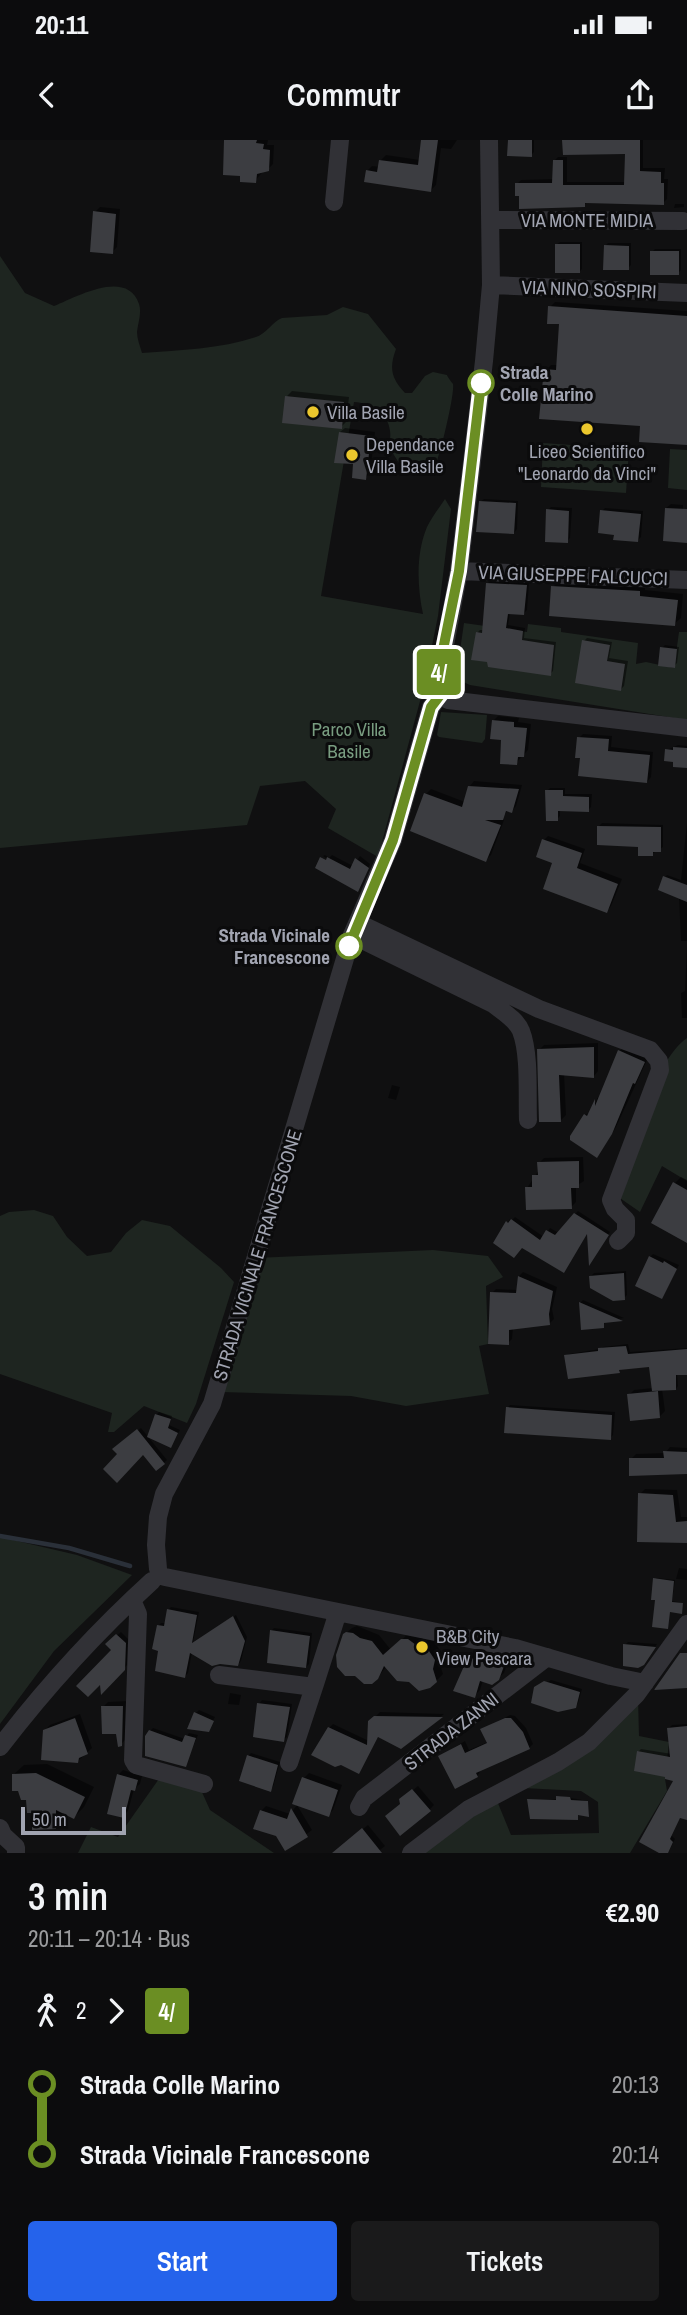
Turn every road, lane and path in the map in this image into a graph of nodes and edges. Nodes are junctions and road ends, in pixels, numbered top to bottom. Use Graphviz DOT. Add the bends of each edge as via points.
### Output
graph roads {
  1 [pos="340,140"];
  2 [pos="489,140"];
  3 [pos="334,202"];
  4 [pos="490,220"];
  5 [pos="683,221"];
  6 [pos="491,285"];
  7 [pos="687,293"];
  8 [pos="459,571"];
  9 [pos="687,580"];
  10 [pos="441,694"];
  11 [pos="687,728"];
  12 [pos="355,929"];
  13 [pos="528,1120"];
  14 [pos="618,1241"];
  15 [pos="158,1576"];
  16 [pos="132,1600"];
  17 [pos="338,1612"];
  18 [pos="687,1625"];
  19 [pos="547,1657"];
  20 [pos="219,1675"];
  21 [pos="645,1683"];
  22 [pos="314,1686"];
  23 [pos="0,1747"];
  24 [pos="289,1763"];
  25 [pos="204,1784"];
  26 [pos="359,1807"];
  27 [pos="0,1828"];
  28 [pos="16,1853"];
  29 [pos="411,1853"];
  1 -- 3 [label="street"];
  2 -- 4 [label="street"];
  4 -- 5 [label="street, VIA MONTE MIDIA"];
  4 -- 6 [label="street"];
  6 -- 7 [label="street, VIA NINO SOSPIRI"];
  6 -- 8 [label="street"];
  8 -- 9 [label="street, VIA GIUSEPPE FALCUCCI"];
  8 -- 10 [label="street" via="436,684"];
  10 -- 11 [label="street" via="448,700"];
  10 -- 12 [label="street, STRADA VICINALE FRANCESCONE" via="431,707 393,840"];
  12 -- 13 [label="street" via="508,1015 520,1029 525,1049"];
  12 -- 14 [label="street" via="655,1055 660,1070 611,1200 626,1220 626,1233"];
  12 -- 15 [label="street, STRADA VICINALE FRANCESCONE" via="212,1404 160,1506"];
  15 -- 16 [label="street"];
  15 -- 17 [label="street"];
  16 -- 23 [label="street" via="80,1650"];
  16 -- 25 [label="street" via="138,1614 133,1760 136,1765"];
  17 -- 19 [label="street"];
  17 -- 22 [label="street"];
  18 -- 21 [label="street"];
  19 -- 21 [label="street"];
  19 -- 26 [label="street, STRADA ZANNI" via="364,1798"];
  20 -- 22 [label="street"];
  21 -- 29 [label="street" via="589,1742 469,1810"];
  22 -- 24 [label="street"];
  27 -- 28 [label="street"];
}
